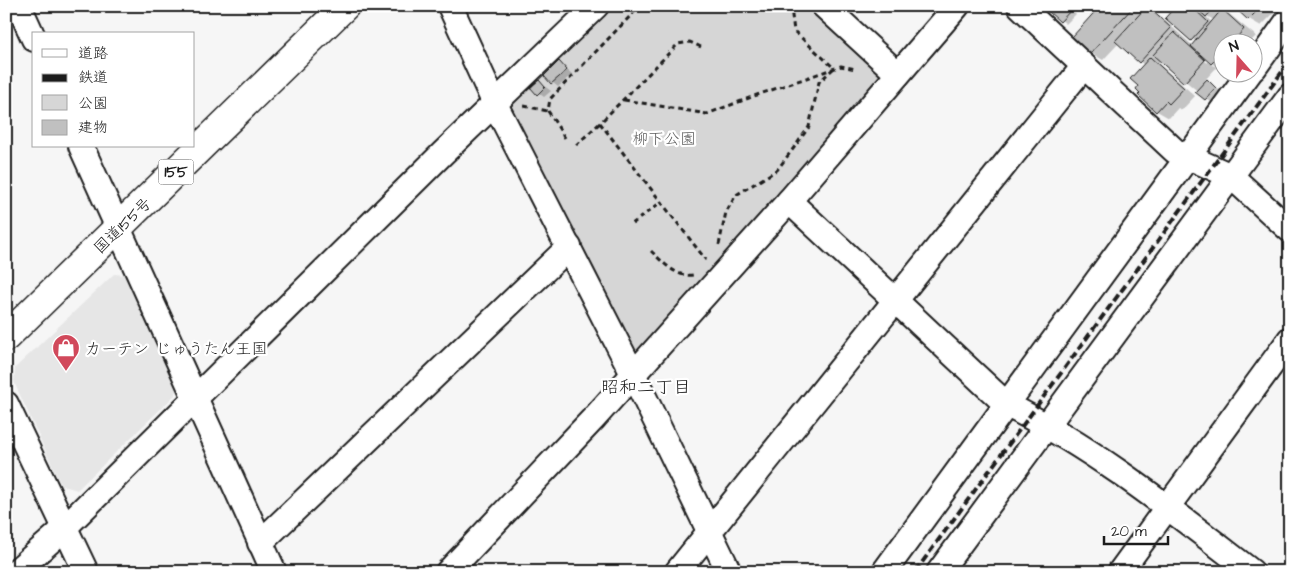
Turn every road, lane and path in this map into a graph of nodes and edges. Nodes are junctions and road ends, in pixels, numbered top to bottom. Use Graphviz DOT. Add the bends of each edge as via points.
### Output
graph roads {
  1 [pos="19,6"];
  2 [pos="345,6"];
  3 [pos="450,6"];
  4 [pos="596,6"];
  5 [pos="640,6"];
  6 [pos="789,6"];
  7 [pos="824,6"];
  8 [pos="957,6"];
  9 [pos="1020,6"];
  10 [pos="1290,18"];
  11 [pos="32,35"];
  12 [pos="701,47"];
  13 [pos="1264,54"];
  14 [pos="1084,66"];
  15 [pos="834,68"];
  16 [pos="898,74"];
  17 [pos="1243,82"];
  18 [pos="882,93"];
  19 [pos="1290,96"];
  20 [pos="624,100"];
  21 [pos="495,104"];
  22 [pos="600,123"];
  23 [pos="565,138"];
  24 [pos="576,146"];
  25 [pos="82,148"];
  26 [pos="1189,156"];
  27 [pos="1231,176"];
  28 [pos="789,201"];
  29 [pos="661,202"];
  30 [pos="632,224"];
  31 [pos="118,229"];
  32 [pos="1290,230"];
  33 [pos="569,247"];
  34 [pos="651,251"];
  35 [pos="717,251"];
  36 [pos="710,265"];
  37 [pos="695,275"];
  38 [pos="895,301"];
  39 [pos="6,337"];
  40 [pos="1290,338"];
  41 [pos="633,374"];
  42 [pos="195,397"];
  43 [pos="6,404"];
  44 [pos="1007,405"];
  45 [pos="1048,425"];
  46 [pos="1167,508"];
  47 [pos="64,525"];
  48 [pos="710,532"];
  49 [pos="260,543"];
  50 [pos="16,572"];
  51 [pos="86,572"];
  52 [pos="274,572"];
  53 [pos="448,572"];
  54 [pos="677,572"];
  55 [pos="729,572"];
  56 [pos="884,572"];
  57 [pos="939,572"];
  58 [pos="1120,572"];
  59 [pos="1252,572"];
  1 -- 11 [label="street"];
  2 -- 31 [label="highway, 国道155号 / 155"];
  3 -- 21 [label="street"];
  4 -- 21 [label="street"];
  5 -- 23 [label="path" via="550,100 548,111"];
  6 -- 15 [label="path" via="794,31"];
  7 -- 16 [label="street"];
  8 -- 16 [label="street"];
  9 -- 14 [label="street"];
  10 -- 13 [label="street"];
  12 -- 20 [label="path" via="690,42 678,44"];
  14 -- 26 [label="street" via="1175,151"];
  14 -- 38 [label="street"];
  15 -- 18 [label="path" via="854,67"];
  15 -- 20 [label="path" via="707,114"];
  15 -- 35 [label="path" via="819,82 809,127 777,170 736,195 726,212"];
  16 -- 18 [label="street"];
  17 -- 26 [label="street"];
  18 -- 28 [label="street"];
  19 -- 27 [label="street"];
  20 -- 22 [label="path"];
  21 -- 33 [label="street"];
  21 -- 42 [label="street"];
  22 -- 24 [label="path"];
  22 -- 29 [label="path"];
  25 -- 31 [label="street"];
  26 -- 27 [label="street"];
  26 -- 44 [label="street"];
  27 -- 32 [label="street"];
  27 -- 45 [label="street"];
  28 -- 38 [label="street"];
  28 -- 41 [label="street"];
  29 -- 30 [label="path"];
  29 -- 36 [label="path"];
  31 -- 39 [label="highway, 国道155号 / 155"];
  31 -- 42 [label="street"];
  33 -- 41 [label="street"];
  33 -- 49 [label="street"];
  34 -- 37 [label="path" via="673,271"];
  38 -- 44 [label="street"];
  38 -- 48 [label="street"];
  40 -- 46 [label="street"];
  41 -- 48 [label="street"];
  41 -- 53 [label="street"];
  42 -- 47 [label="street"];
  42 -- 49 [label="street"];
  43 -- 47 [label="street"];
  44 -- 45 [label="street"];
  44 -- 56 [label="street"];
  45 -- 46 [label="street"];
  45 -- 57 [label="street"];
  46 -- 58 [label="street"];
  46 -- 59 [label="street"];
  47 -- 50 [label="street"];
  47 -- 51 [label="street"];
  48 -- 54 [label="street"];
  48 -- 55 [label="street"];
  49 -- 52 [label="street"];
}
